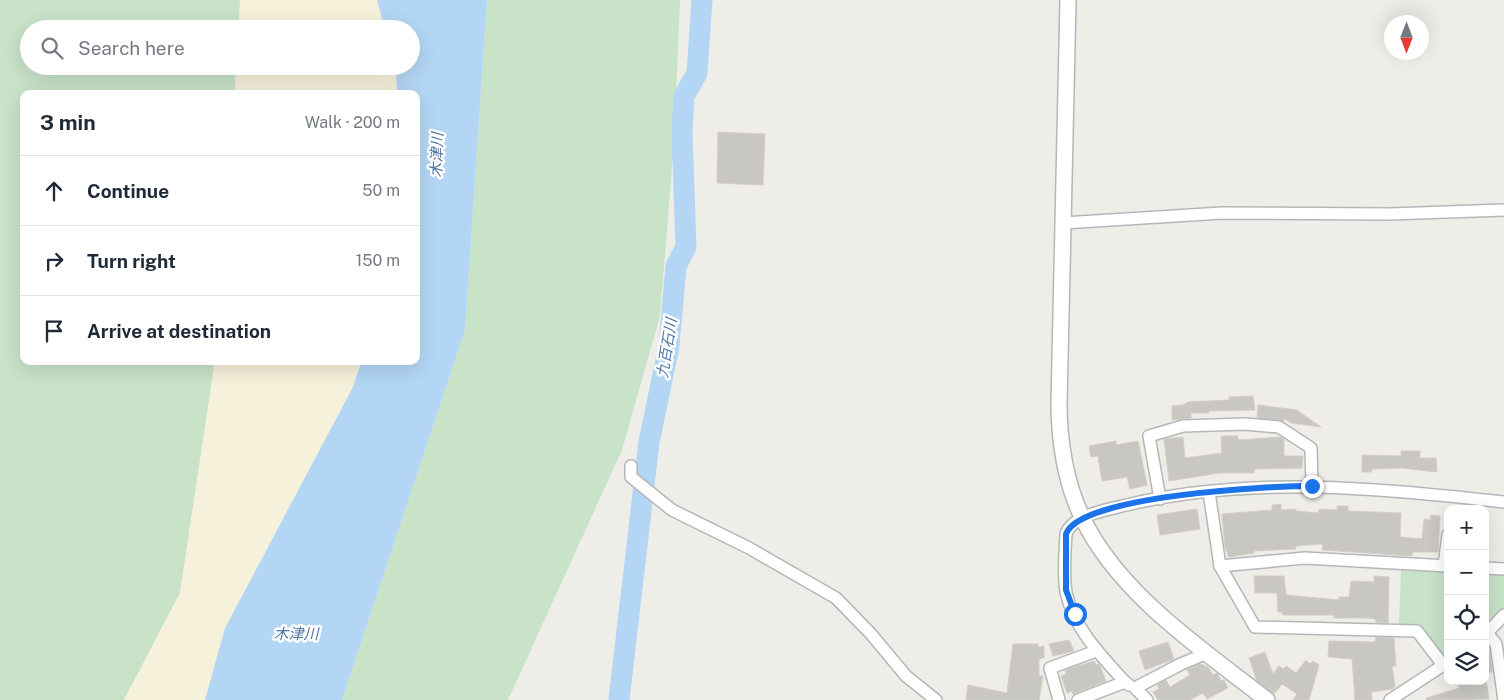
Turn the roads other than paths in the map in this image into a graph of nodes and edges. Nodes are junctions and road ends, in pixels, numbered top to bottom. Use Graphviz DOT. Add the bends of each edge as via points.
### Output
graph roads {
  1 [pos="1068,0"];
  2 [pos="1504,210"];
  3 [pos="1062,223"];
  4 [pos="631,472"];
  5 [pos="1312,486"];
  6 [pos="1209,492"];
  7 [pos="1452,496"];
  8 [pos="1160,499"];
  9 [pos="1504,502"];
  10 [pos="1451,505"];
  11 [pos="1082,519"];
  12 [pos="1220,566"];
  13 [pos="1444,566"];
  14 [pos="1489,568"];
  15 [pos="1504,569"];
  16 [pos="1504,615"];
  17 [pos="1489,631"];
  18 [pos="1489,637"];
  19 [pos="1096,651"];
  20 [pos="1207,653"];
  21 [pos="1444,661"];
  22 [pos="1444,665"];
  23 [pos="1124,682"];
  24 [pos="1135,688"];
  25 [pos="1405,695"];
  26 [pos="936,700"];
  27 [pos="1059,700"];
  28 [pos="1078,700"];
  29 [pos="1147,700"];
  30 [pos="1267,700"];
  31 [pos="1390,700"];
  32 [pos="1504,700"];
  1 -- 3 [label="street"];
  2 -- 3 [label="street" via="1390,214 1222,213"];
  3 -- 11 [label="street" via="1059,424 1065,461"];
  4 -- 26 [label="street" via="672,510 758,553 836,598 906,676"];
  5 -- 6 [label="street"];
  5 -- 7 [label="street"];
  5 -- 8 [label="street" via="1311,448 1279,427 1245,424 1183,426 1148,436"];
  6 -- 8 [label="street"];
  6 -- 12 [label="street"];
  7 -- 9 [label="street"];
  7 -- 10 [label="street"];
  8 -- 11 [label="street"];
  11 -- 19 [label="street" via="1069,527 1066,534 1066,590 1075,614"];
  11 -- 20 [label="street" via="1131,586"];
  12 -- 13 [label="street" via="1305,558"];
  12 -- 21 [label="street" via="1255,626 1417,631"];
  14 -- 15 [label="street"];
  16 -- 17 [label="street"];
  18 -- 32 [label="street" via="1496,644"];
  19 -- 23 [label="street"];
  19 -- 27 [label="street" via="1050,668"];
  20 -- 24 [label="street"];
  20 -- 30 [label="street"];
  22 -- 25 [label="street"];
  23 -- 24 [label="street"];
  23 -- 28 [label="street"];
  24 -- 29 [label="street"];
  25 -- 31 [label="street"];
}
